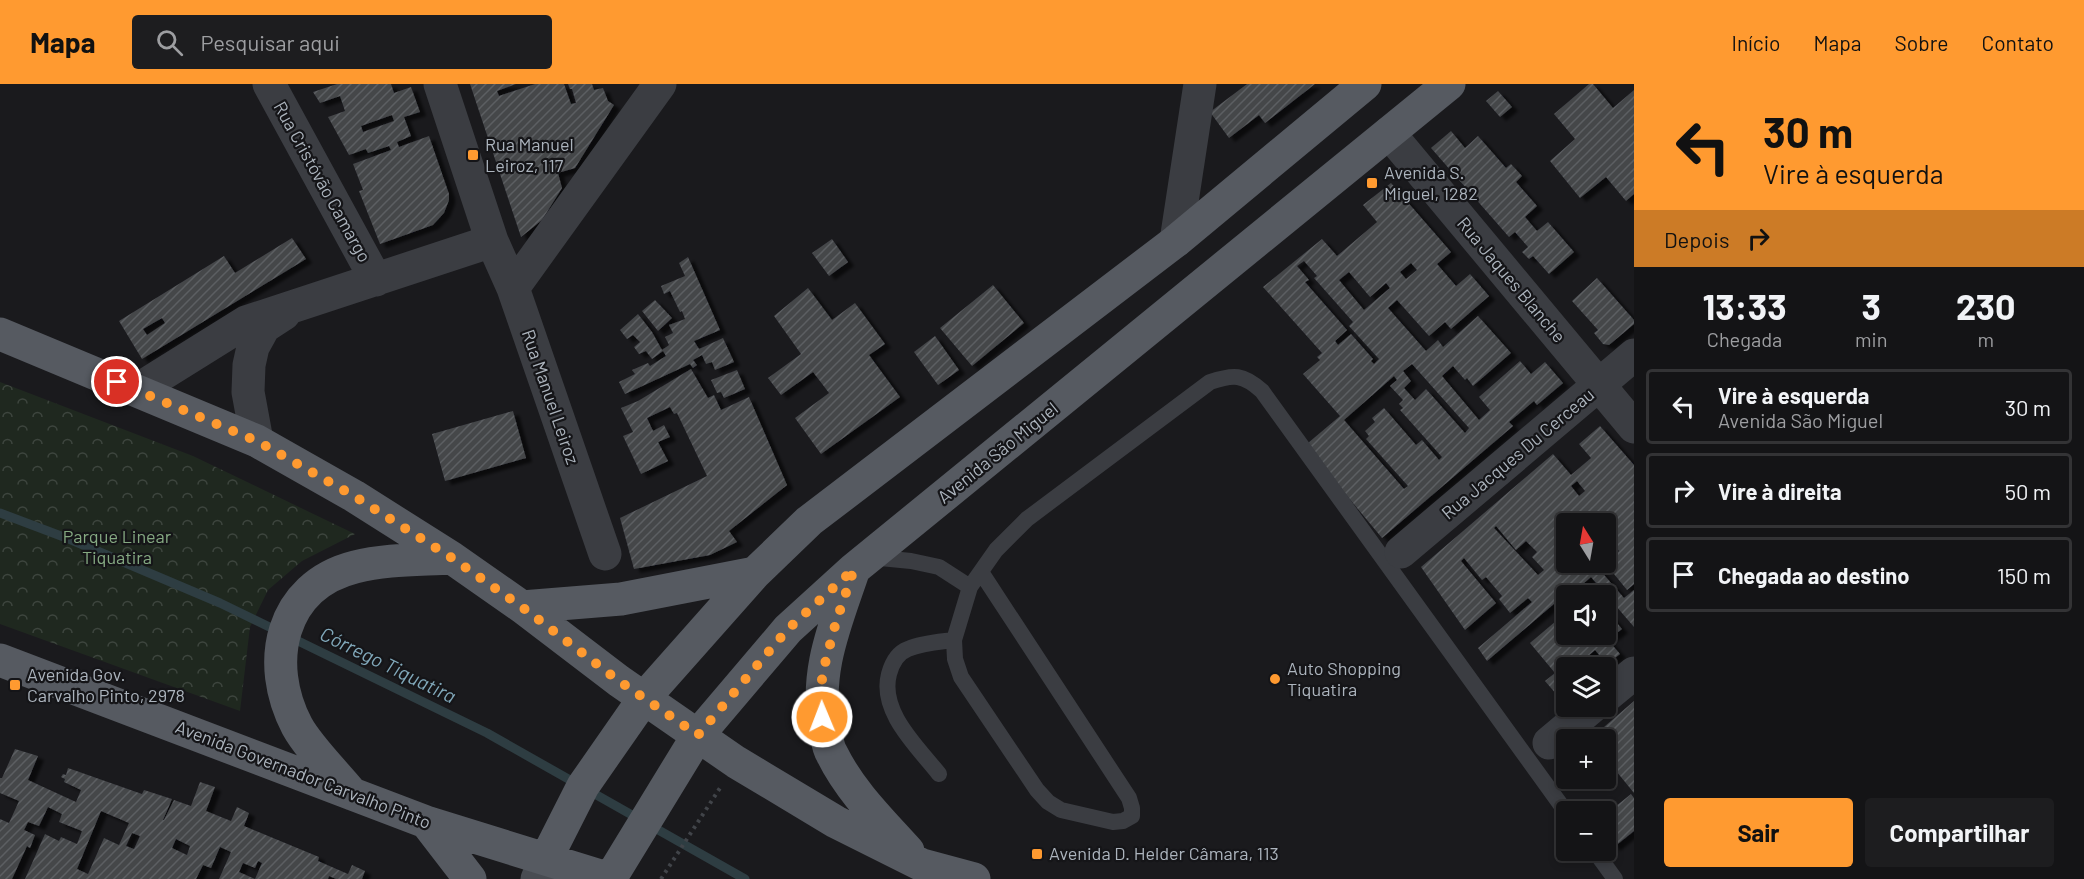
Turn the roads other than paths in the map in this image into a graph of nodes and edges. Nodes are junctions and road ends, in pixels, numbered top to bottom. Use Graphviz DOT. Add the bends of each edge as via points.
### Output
graph roads {
  1 [pos="269,84"];
  2 [pos="440,84"];
  3 [pos="660,84"];
  4 [pos="1200,84"];
  5 [pos="1365,84"];
  6 [pos="1449,84"];
  7 [pos="1389,133"];
  8 [pos="492,241"];
  9 [pos="1176,241"];
  10 [pos="376,280"];
  11 [pos="513,288"];
  12 [pos="296,306"];
  13 [pos="0,334"];
  14 [pos="1634,355"];
  15 [pos="1599,385"];
  16 [pos="137,390"];
  17 [pos="1634,427"];
  18 [pos="257,441"];
  19 [pos="1401,552"];
  20 [pos="605,554"];
  21 [pos="452,558"];
  22 [pos="862,563"];
  23 [pos="981,572"];
  24 [pos="755,573"];
  25 [pos="970,587"];
  26 [pos="522,607"];
  27 [pos="954,640"];
  28 [pos="0,660"];
  29 [pos="1634,673"];
  30 [pos="1616,688"];
  31 [pos="645,697"];
  32 [pos="1580,717"];
  33 [pos="698,735"];
  34 [pos="1549,743"];
  35 [pos="939,774"];
  36 [pos="353,794"];
  37 [pos="1558,801"];
  38 [pos="426,822"];
  39 [pos="1602,861"];
  40 [pos="922,865"];
  41 [pos="541,869"];
  42 [pos="470,879"];
  43 [pos="610,879"];
  44 [pos="974,879"];
  45 [pos="1615,879"];
  1 -- 10 [label="street, Rua Cristóvão Camargo"];
  2 -- 8 [label="street, Rua Manuel Leiroz"];
  3 -- 11 [label="street"];
  4 -- 9 [label="street"];
  5 -- 9 [label="main road"];
  6 -- 7 [label="main road, Avenida São Miguel"];
  7 -- 15 [label="street, Rua Jaques Blanche"];
  7 -- 22 [label="main road, Avenida São Miguel"];
  8 -- 10 [label="street"];
  8 -- 11 [label="street, Rua Manuel Leiroz"];
  9 -- 24 [label="main road" via="809,521"];
  10 -- 12 [label="street"];
  11 -- 20 [label="street, Rua Manuel Leiroz"];
  12 -- 16 [label="street" via="246,322"];
  12 -- 18 [label="street" via="264,327 254,347 248,392"];
  13 -- 16 [label="main road"];
  14 -- 15 [label="street, Rua Jacques Du Cerceau"];
  15 -- 17 [label="street, Rua Jaques Blanche"];
  15 -- 19 [label="street, Rua Jacques Du Cerceau"];
  16 -- 18 [label="main road"];
  18 -- 21 [label="main road"];
  21 -- 26 [label="main road"];
  21 -- 36 [label="main road" via="355,567 330,577 305,595 290,615 282,639 281,667 287,702 298,727"];
  22 -- 25 [label="lane" via="911,561 939,567"];
  22 -- 33 [label="main road, Avenida São Miguel" via="788,629"];
  22 -- 40 [label="main road" via="836,622 822,675 822,717 830,752 849,782"];
  23 -- 25 [label="lane"];
  23 -- 27 [label="lane" via="1129,798 1132,816 1113,822 1061,810 1048,802 961,677"];
  23 -- 37 [label="lane" via="996,550 1027,519 1210,382 1238,376 1251,381"];
  24 -- 26 [label="main road" via="621,599"];
  24 -- 31 [label="main road"];
  25 -- 27 [label="lane"];
  26 -- 31 [label="main road"];
  27 -- 35 [label="lane" via="906,650 892,662 888,680 890,703 899,723"];
  28 -- 36 [label="main road, Avenida Governador Carvalho Pinto"];
  29 -- 30 [label="street"];
  31 -- 33 [label="main road"];
  31 -- 41 [label="main road" via="579,796"];
  32 -- 34 [label="street"];
  33 -- 40 [label="main road" via="836,822"];
  33 -- 43 [label="main road, Avenida São Miguel"];
  36 -- 38 [label="main road, Avenida Governador Carvalho Pinto"];
  38 -- 41 [label="main road, Avenida Governador Carvalho Pinto"];
  38 -- 42 [label="main road"];
  39 -- 45 [label="lane"];
  40 -- 44 [label="main road"];
  41 -- 43 [label="main road, Avenida Governador Carvalho Pinto"];
}
